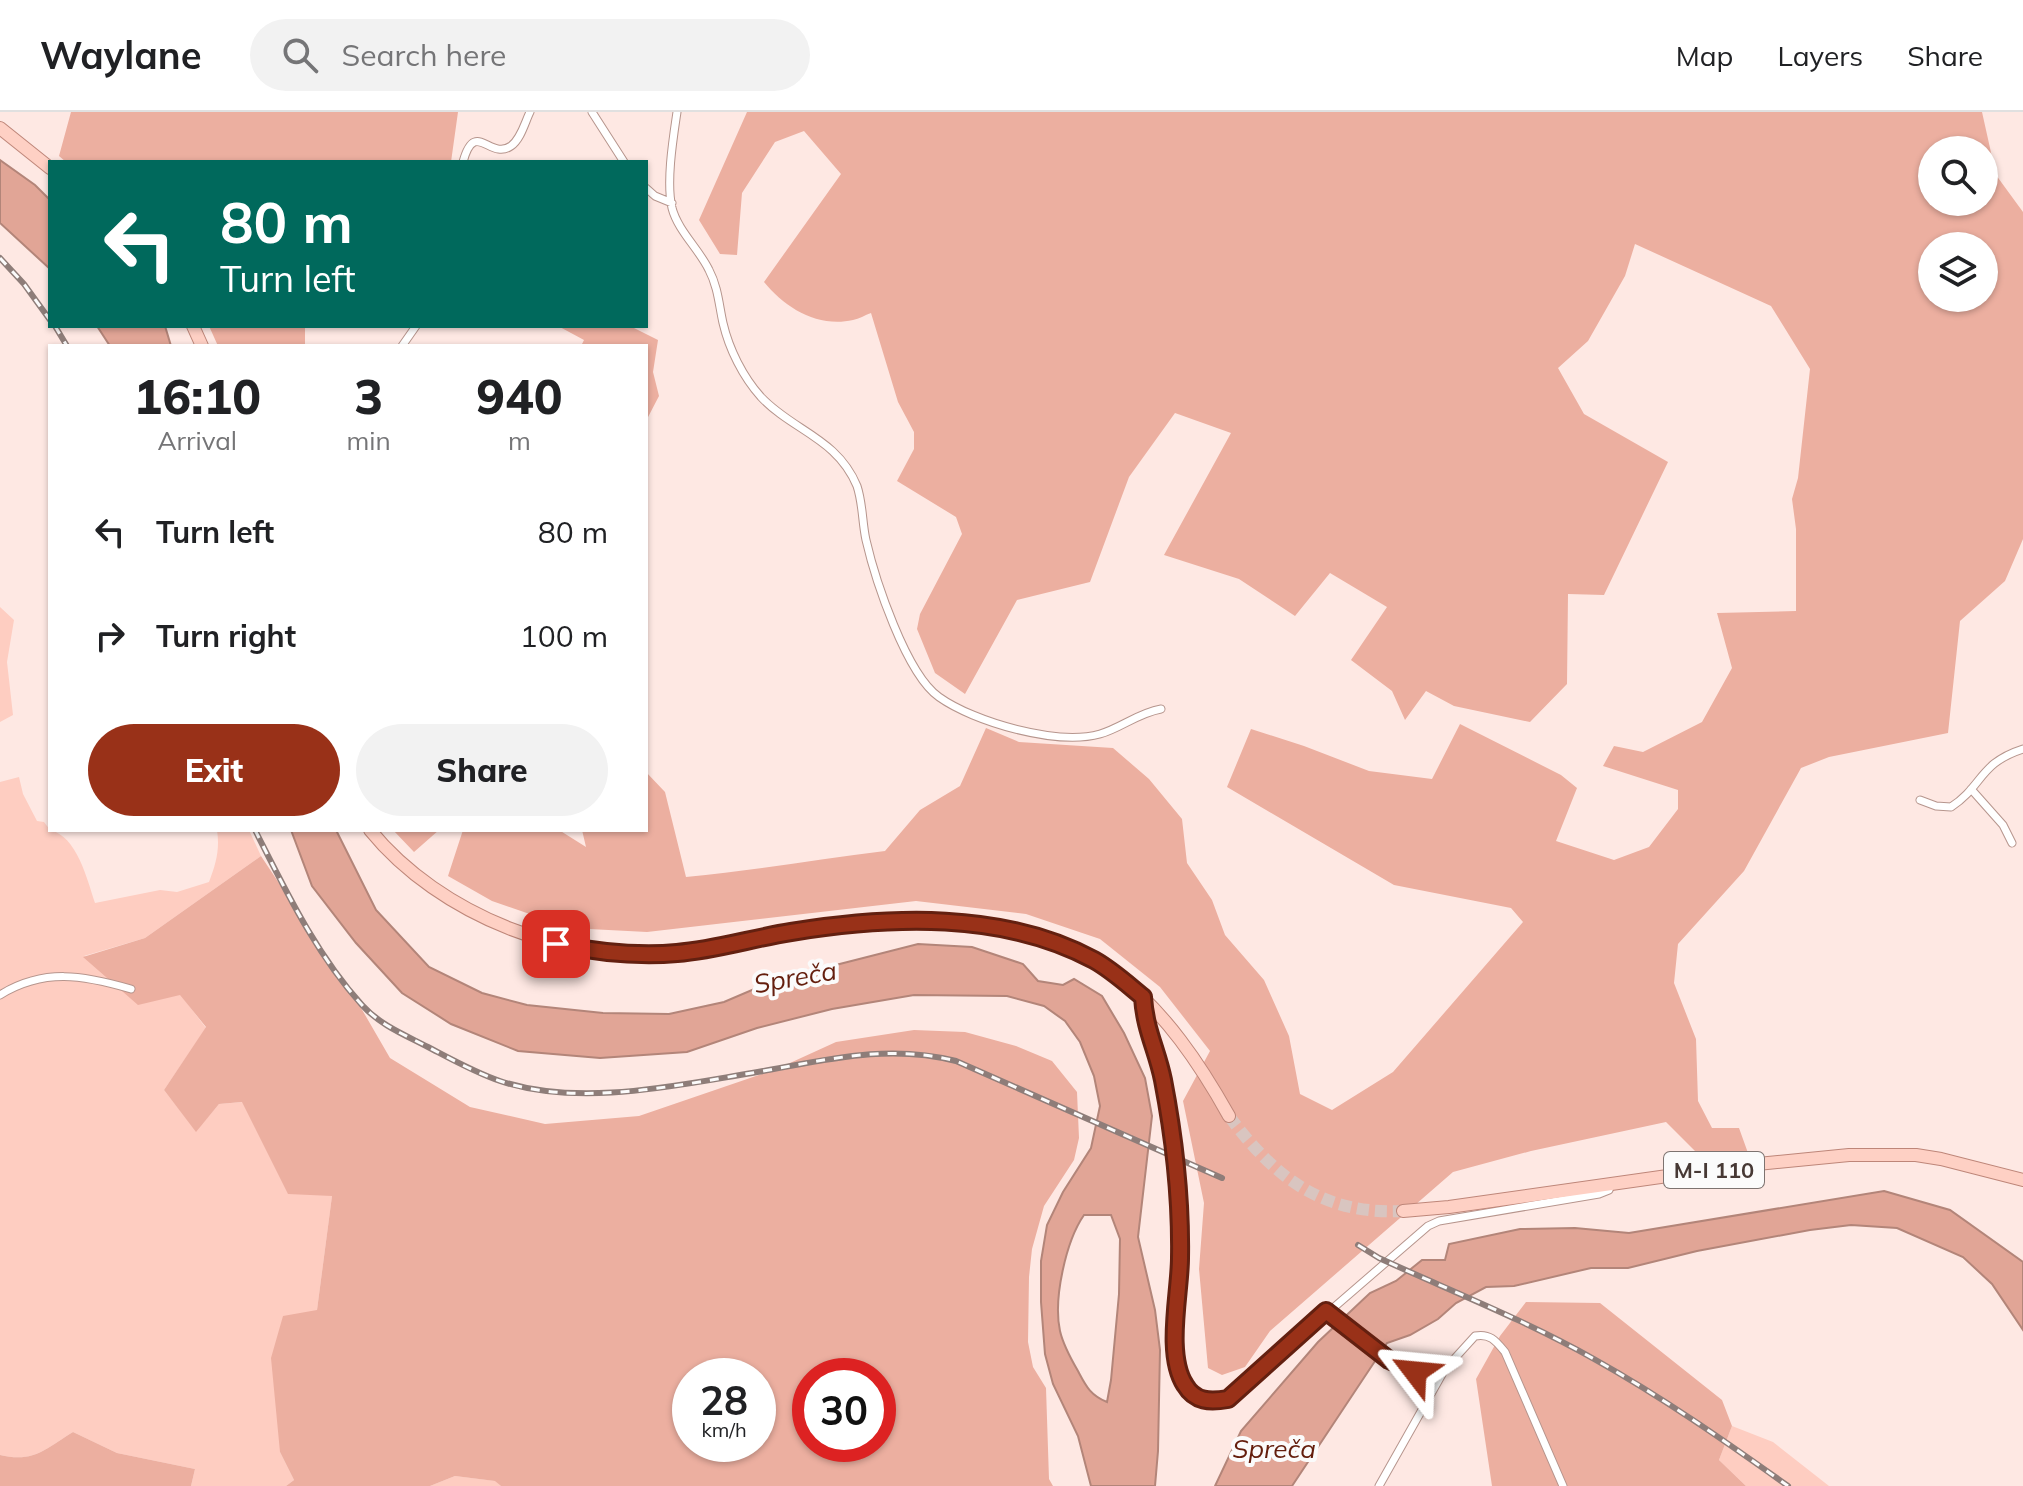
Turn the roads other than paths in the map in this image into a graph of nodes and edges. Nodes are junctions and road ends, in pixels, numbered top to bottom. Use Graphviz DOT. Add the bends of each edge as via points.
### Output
graph roads {
  1 [pos="530,112"];
  2 [pos="592,112"];
  3 [pos="677,112"];
  4 [pos="0,128"];
  5 [pos="464,160"];
  6 [pos="623,160"];
  7 [pos="48,166"];
  8 [pos="648,190"];
  9 [pos="672,203"];
  10 [pos="1161,709"];
  11 [pos="2023,749"];
  12 [pos="1971,789"];
  13 [pos="1920,800"];
  14 [pos="372,832"];
  15 [pos="2012,843"];
  16 [pos="131,989"];
  17 [pos="0,995"];
  18 [pos="1143,997"];
  19 [pos="1229,1116"];
  20 [pos="2023,1180"];
  21 [pos="1611,1184"];
  22 [pos="1403,1211"];
  23 [pos="1326,1311"];
  24 [pos="1445,1369"];
  25 [pos="1379,1486"];
  26 [pos="1563,1486"];
  1 -- 5 [label="street" via="510,147 473,142"];
  2 -- 6 [label="street"];
  3 -- 9 [label="street"];
  4 -- 7 [label="main road"];
  8 -- 9 [label="street"];
  9 -- 10 [label="street" via="716,285 726,334 746,379 763,400 822,440 848,469 889,610 930,690 993,724 1058,736 1102,734"];
  11 -- 12 [label="street" via="1985,769"];
  12 -- 13 [label="street" via="1951,807"];
  12 -- 15 [label="street"];
  14 -- 18 [label="main road" via="410,871 450,898 495,922 556,944 618,954 677,953 860,923 972,924 1067,948 1094,960"];
  16 -- 17 [label="street" via="46,976"];
  18 -- 19 [label="main road" via="1206,1074"];
  18 -- 23 [label="street" via="1145,1023 1163,1076 1176,1179 1176,1353 1183,1384 1203,1400 1228,1399"];
  20 -- 21 [label="main road, M-I 110" via="1941,1159 1885,1154 1810,1158"];
  21 -- 22 [label="main road, M-I 110"];
  21 -- 23 [label="street" via="1599,1194 1439,1221"];
  23 -- 24 [label="street" via="1389,1360 1415,1372"];
  24 -- 25 [label="street"];
  24 -- 26 [label="street" via="1475,1336 1491,1336 1505,1352"];
}
